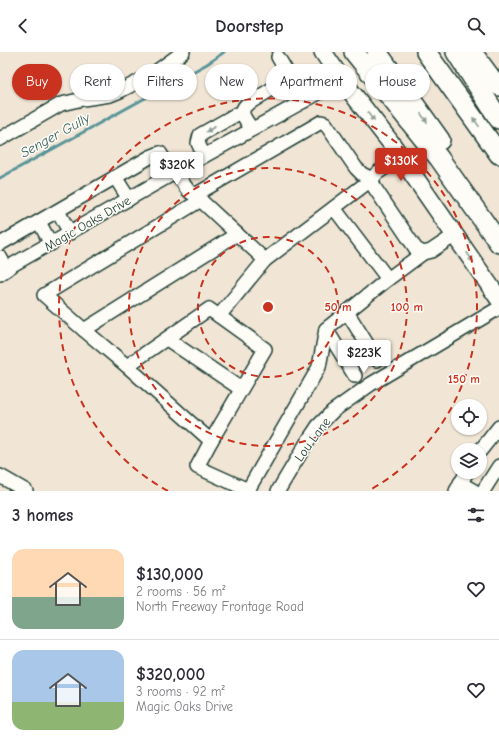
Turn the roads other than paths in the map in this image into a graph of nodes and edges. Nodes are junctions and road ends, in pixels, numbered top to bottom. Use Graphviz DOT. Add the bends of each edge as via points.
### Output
graph roads {
  1 [pos="183,52"];
  2 [pos="323,52"];
  3 [pos="354,52"];
  4 [pos="377,52"];
  5 [pos="426,52"];
  6 [pos="456,52"];
  7 [pos="473,52"];
  8 [pos="278,57"];
  9 [pos="331,64"];
  10 [pos="499,87"];
  11 [pos="266,93"];
  12 [pos="307,100"];
  13 [pos="357,100"];
  14 [pos="304,102"];
  15 [pos="242,114"];
  16 [pos="499,119"];
  17 [pos="252,129"];
  18 [pos="0,139"];
  19 [pos="499,154"];
  20 [pos="204,156"];
  21 [pos="401,157"];
  22 [pos="175,173"];
  23 [pos="115,177"];
  24 [pos="372,180"];
  25 [pos="198,198"];
  26 [pos="129,199"];
  27 [pos="334,208"];
  28 [pos="58,211"];
  29 [pos="39,222"];
  30 [pos="499,224"];
  31 [pos="70,233"];
  32 [pos="237,234"];
  33 [pos="455,235"];
  34 [pos="499,243"];
  35 [pos="0,244"];
  36 [pos="51,244"];
  37 [pos="423,253"];
  38 [pos="0,257"];
  39 [pos="265,260"];
  40 [pos="4,272"];
  41 [pos="388,279"];
  42 [pos="499,299"];
  43 [pos="499,308"];
  44 [pos="347,312"];
  45 [pos="219,316"];
  46 [pos="326,329"];
  47 [pos="84,330"];
  48 [pos="166,339"];
  49 [pos="377,360"];
  50 [pos="127,366"];
  51 [pos="355,376"];
  52 [pos="241,389"];
  53 [pos="499,427"];
  54 [pos="210,440"];
  55 [pos="486,443"];
  56 [pos="499,466"];
  57 [pos="0,476"];
  58 [pos="461,482"];
  59 [pos="11,487"];
  60 [pos="26,491"];
  61 [pos="278,491"];
  62 [pos="474,491"];
  63 [pos="483,491"];
  1 -- 18 [label="street" via="153,74 120,91 61,104"];
  2 -- 9 [label="main road"];
  3 -- 34 [label="highway" via="439,158"];
  4 -- 30 [label="highway, one-way"];
  19 -- 5 [label="highway, one-way"];
  6 -- 16 [label="highway"];
  7 -- 10 [label="main road"];
  8 -- 14 [label="street"];
  11 -- 15 [label="street" via="246,105 242,109"];
  12 -- 14 [label="street, Magic Oaks Drive"];
  13 -- 21 [label="main road, one-way"];
  14 -- 17 [label="street, Magic Oaks Drive"];
  15 -- 17 [label="street"];
  15 -- 20 [label="street, one-way" via="237,114 200,135 198,143"];
  17 -- 20 [label="street, Magic Oaks Drive"];
  20 -- 22 [label="street, Magic Oaks Drive"];
  21 -- 24 [label="street" via="377,173"];
  21 -- 33 [label="main road"];
  22 -- 23 [label="street" via="160,153"];
  22 -- 25 [label="street" via="187,189"];
  22 -- 26 [label="street, Magic Oaks Drive"];
  23 -- 26 [label="street"];
  23 -- 28 [label="street"];
  24 -- 25 [label="street" via="356,168 325,123 321,122"];
  24 -- 27 [label="street"];
  24 -- 37 [label="street" via="374,187 416,249"];
  25 -- 32 [label="street"];
  25 -- 47 [label="street" via="44,295"];
  26 -- 31 [label="street, Magic Oaks Drive"];
  27 -- 39 [label="street"];
  27 -- 41 [label="street"];
  28 -- 29 [label="street"];
  28 -- 31 [label="street"];
  29 -- 35 [label="street"];
  29 -- 36 [label="street"];
  31 -- 36 [label="street, Magic Oaks Drive"];
  32 -- 39 [label="street"];
  32 -- 47 [label="street"];
  33 -- 37 [label="street" via="431,251"];
  33 -- 42 [label="main road, one-way"];
  36 -- 40 [label="street, Magic Oaks Drive"];
  37 -- 41 [label="street"];
  38 -- 40 [label="street"];
  39 -- 45 [label="street"];
  41 -- 44 [label="street"];
  43 -- 61 [label="street, Lou Lane" via="371,384 333,411 318,426"];
  44 -- 46 [label="street"];
  44 -- 49 [label="street"];
  45 -- 48 [label="street" via="210,310"];
  45 -- 52 [label="street" via="265,349"];
  46 -- 51 [label="street"];
  46 -- 54 [label="street" via="319,367 248,490 197,467"];
  47 -- 50 [label="street"];
  48 -- 50 [label="street"];
  48 -- 52 [label="street"];
  50 -- 54 [label="street"];
  52 -- 54 [label="street"];
  53 -- 55 [label="street"];
  56 -- 63 [label="street"];
  57 -- 59 [label="street"];
  58 -- 62 [label="street"];
  59 -- 60 [label="street"];
}
